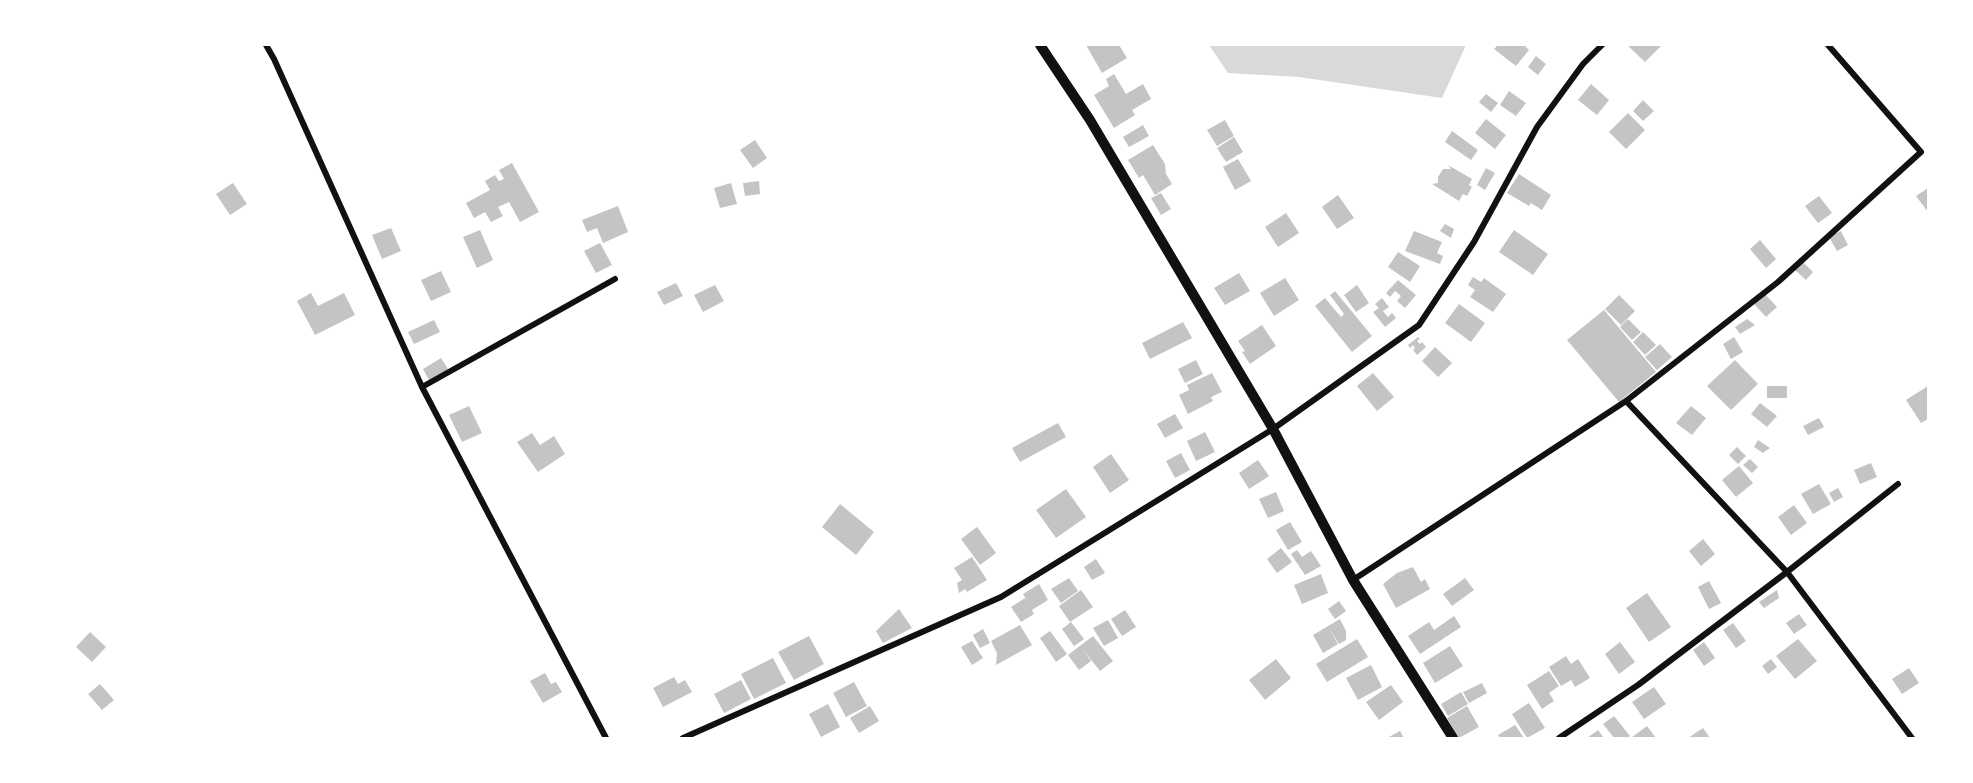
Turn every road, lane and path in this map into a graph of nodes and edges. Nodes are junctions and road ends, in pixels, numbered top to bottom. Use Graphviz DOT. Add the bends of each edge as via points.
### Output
graph roads {
  1 [pos="266,45"];
  2 [pos="1040,45"];
  3 [pos="1602,45"];
  4 [pos="1828,45"];
  5 [pos="615,279"];
  6 [pos="422,387"];
  7 [pos="1626,401"];
  8 [pos="1273,429"];
  9 [pos="1898,484"];
  10 [pos="1787,572"];
  11 [pos="1353,580"];
  12 [pos="606,738"];
  13 [pos="683,738"];
  14 [pos="1453,738"];
  15 [pos="1559,738"];
  16 [pos="1912,738"];
  1 -- 6 [label="street"];
  2 -- 8 [label="main road" via="1090,120"];
  3 -- 8 [label="street" via="1583,64 1537,127 1474,242 1419,324"];
  4 -- 7 [label="street" via="1921,152 1778,282"];
  5 -- 6 [label="street"];
  6 -- 12 [label="street"];
  7 -- 10 [label="street"];
  7 -- 11 [label="street"];
  8 -- 11 [label="main road"];
  8 -- 13 [label="street" via="1001,597"];
  9 -- 10 [label="street"];
  10 -- 15 [label="street" via="1638,685"];
  10 -- 16 [label="street"];
  11 -- 14 [label="main road"];
}
